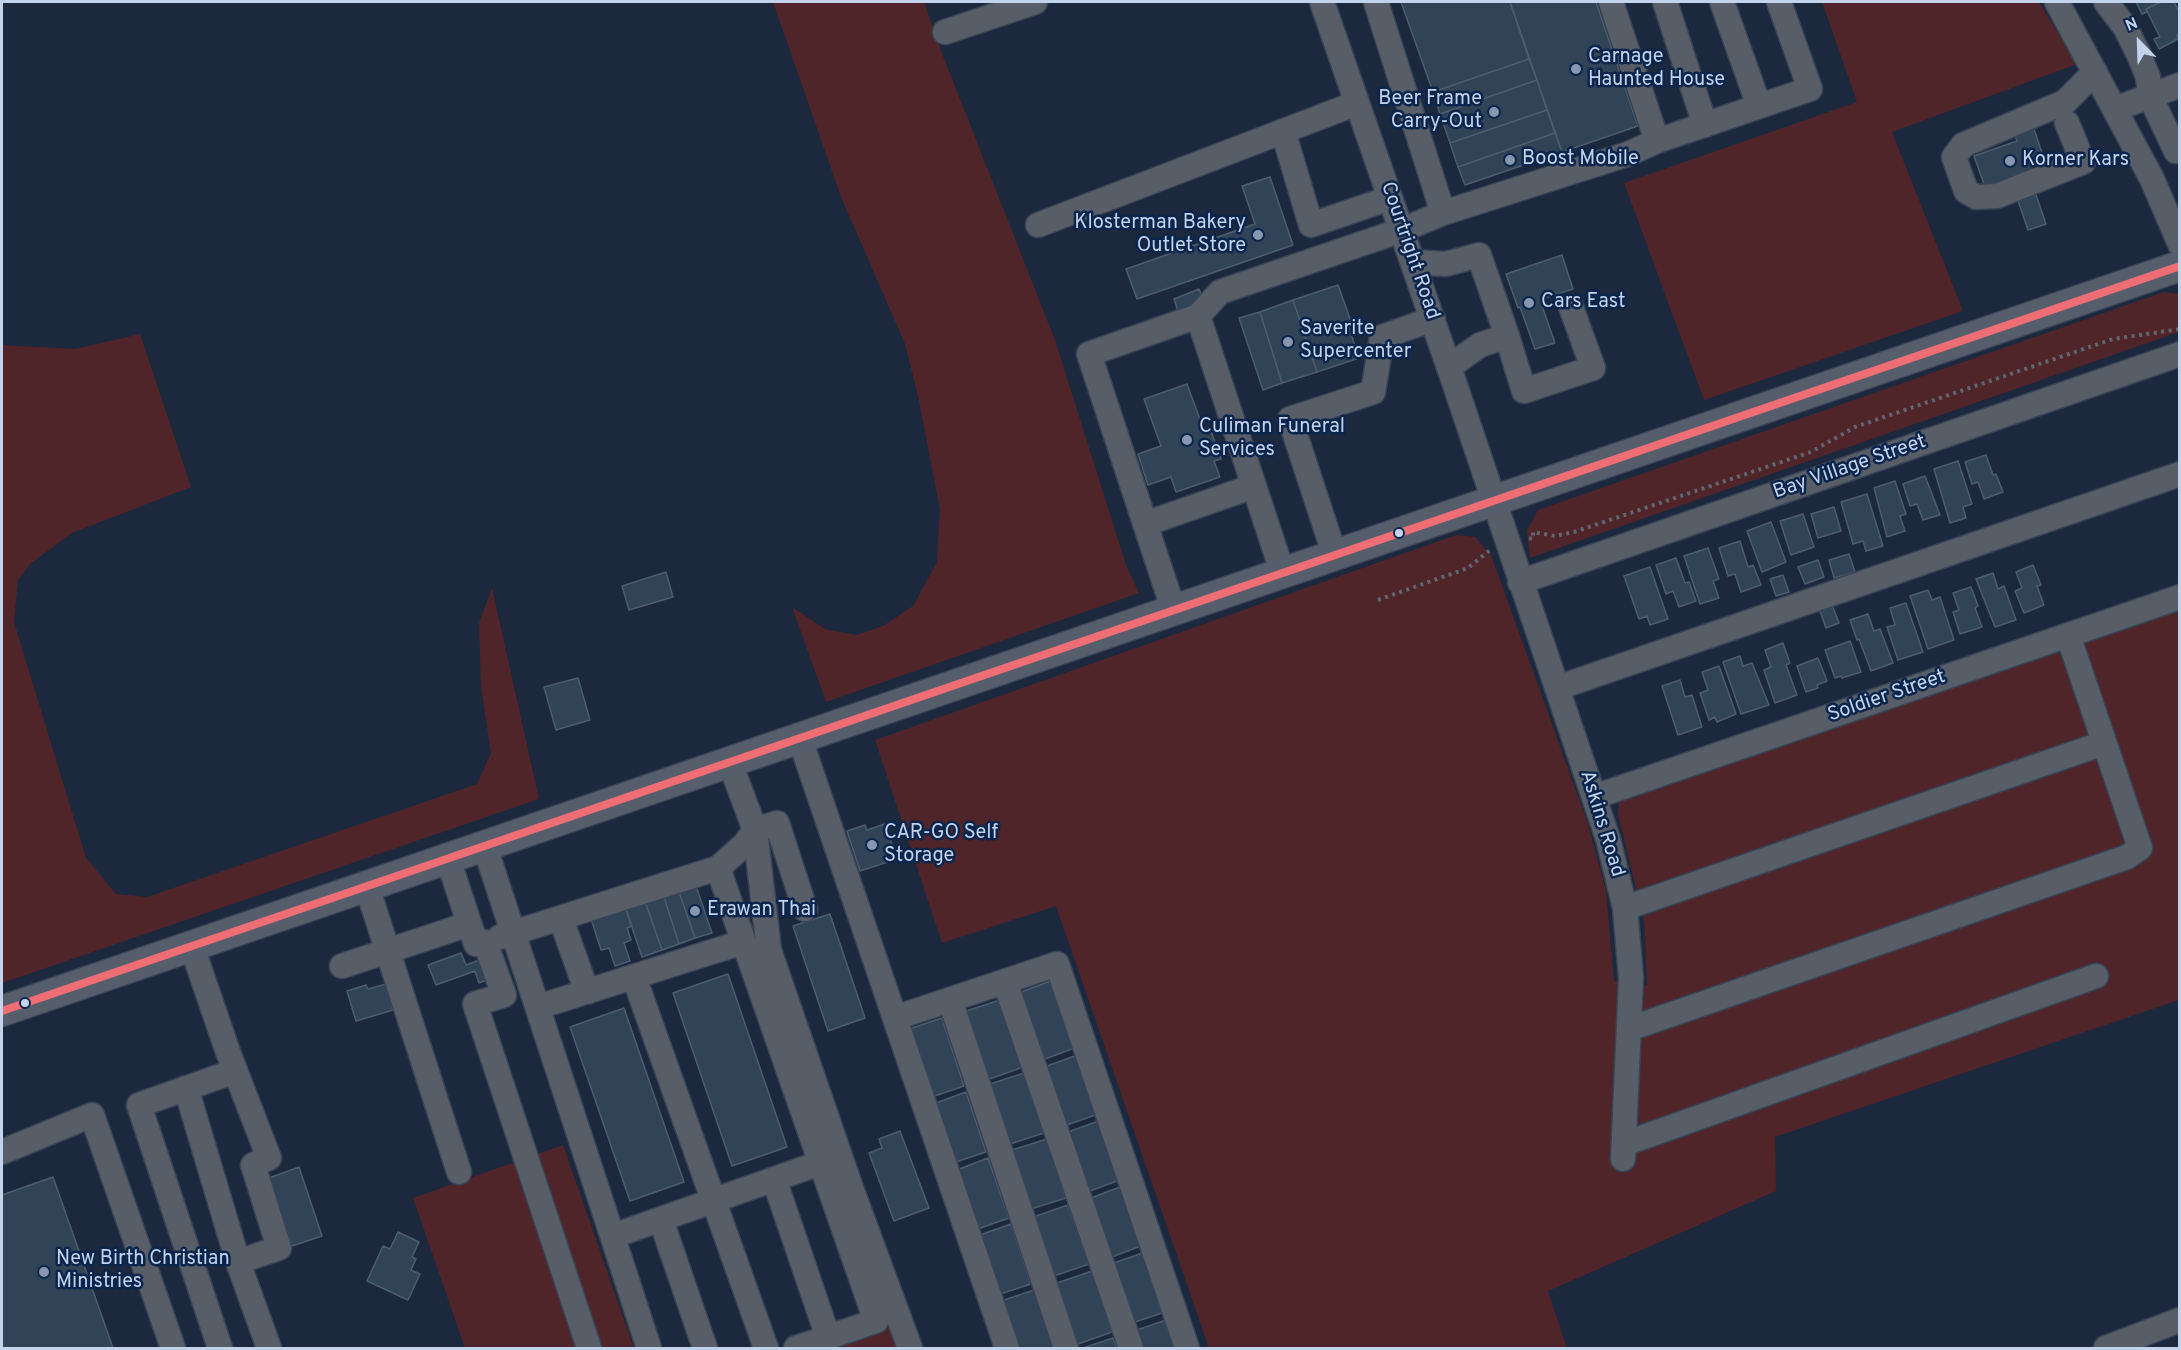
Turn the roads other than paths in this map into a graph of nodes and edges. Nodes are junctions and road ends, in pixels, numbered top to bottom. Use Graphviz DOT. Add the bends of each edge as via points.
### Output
graph roads {
  1 [pos="1035,2"];
  2 [pos="1322,2"];
  3 [pos="1376,2"];
  4 [pos="1611,2"];
  5 [pos="1665,2"];
  6 [pos="1722,2"];
  7 [pos="1779,2"];
  8 [pos="2057,2"];
  9 [pos="2106,2"];
  10 [pos="945,32"];
  11 [pos="2095,72"];
  12 [pos="2180,85"];
  13 [pos="2150,96"];
  14 [pos="1357,103"];
  15 [pos="1759,106"];
  16 [pos="2115,109"];
  17 [pos="2067,123"];
  18 [pos="1705,125"];
  19 [pos="1283,131"];
  20 [pos="1657,141"];
  21 [pos="2180,152"];
  22 [pos="1390,198"];
  23 [pos="1443,213"];
  24 [pos="1038,225"];
  25 [pos="1402,230"];
  26 [pos="2180,244"];
  27 [pos="1413,262"];
  28 [pos="2180,266"];
  29 [pos="1571,306"];
  30 [pos="1198,316"];
  31 [pos="1433,319"];
  32 [pos="1506,336"];
  33 [pos="2180,354"];
  34 [pos="1449,367"];
  35 [pos="2180,474"];
  36 [pos="1254,486"];
  37 [pos="1494,501"];
  38 [pos="1145,524"];
  39 [pos="1335,556"];
  40 [pos="1283,574"];
  41 [pos="1520,582"];
  42 [pos="2180,597"];
  43 [pos="1174,611"];
  44 [pos="2068,635"];
  45 [pos="1557,688"];
  46 [pos="800,739"];
  47 [pos="2104,743"];
  48 [pos="730,763"];
  49 [pos="1594,797"];
  50 [pos="755,830"];
  51 [pos="485,847"];
  52 [pos="448,860"];
  53 [pos="718,868"];
  54 [pos="368,887"];
  55 [pos="1625,908"];
  56 [pos="805,909"];
  57 [pos="561,919"];
  58 [pos="477,933"];
  59 [pos="514,934"];
  60 [pos="743,942"];
  61 [pos="192,947"];
  62 [pos="388,950"];
  63 [pos="342,966"];
  64 [pos="2096,976"];
  65 [pos="634,977"];
  66 [pos="1005,982"];
  67 [pos="587,992"];
  68 [pos="950,1000"];
  69 [pos="538,1007"];
  70 [pos="2,1011"];
  71 [pos="895,1018"];
  72 [pos="1629,1029"];
  73 [pos="235,1071"];
  74 [pos="186,1088"];
  75 [pos="2,1152"];
  76 [pos="820,1162"];
  77 [pos="459,1172"];
  78 [pos="774,1179"];
  79 [pos="714,1202"];
  80 [pos="662,1220"];
  81 [pos="613,1236"];
  82 [pos="238,1262"];
  83 [pos="2180,1320"];
  84 [pos="828,1337"];
  85 [pos="173,1348"];
  86 [pos="220,1348"];
  87 [pos="269,1348"];
  88 [pos="589,1348"];
  89 [pos="649,1348"];
  90 [pos="705,1348"];
  91 [pos="766,1348"];
  92 [pos="796,1348"];
  93 [pos="910,1348"];
  94 [pos="1007,1348"];
  95 [pos="1066,1348"];
  96 [pos="1131,1348"];
  97 [pos="1187,1348"];
  98 [pos="2106,1348"];
  1 -- 10 [label="street"];
  2 -- 14 [label="street, Courtright Road"];
  3 -- 23 [label="street"];
  4 -- 20 [label="street"];
  5 -- 18 [label="street"];
  6 -- 15 [label="street"];
  7 -- 15 [label="street" via="1810,88"];
  8 -- 11 [label="street"];
  9 -- 13 [label="street" via="2139,55"];
  11 -- 16 [label="street"];
  11 -- 17 [label="street" via="2065,102 1963,145 1954,157 1966,191 1976,197 1997,196 2083,162"];
  12 -- 13 [label="street"];
  13 -- 16 [label="street"];
  13 -- 21 [label="street" via="2176,151"];
  14 -- 19 [label="street"];
  14 -- 22 [label="street, Courtright Road"];
  15 -- 18 [label="street"];
  16 -- 26 [label="street"];
  18 -- 20 [label="street"];
  19 -- 22 [label="street" via="1311,225"];
  19 -- 24 [label="street"];
  20 -- 23 [label="street" via="1628,154"];
  22 -- 25 [label="street, Courtright Road"];
  23 -- 25 [label="street"];
  25 -- 27 [label="street, Courtright Road"];
  25 -- 30 [label="street" via="1220,292"];
  27 -- 31 [label="street, Courtright Road"];
  27 -- 32 [label="street" via="1446,264 1479,255"];
  28 -- 37 [label="main road"];
  29 -- 32 [label="street" via="1593,368 1524,391"];
  30 -- 36 [label="street"];
  30 -- 38 [label="street" via="1089,354"];
  31 -- 34 [label="street, Courtright Road"];
  31 -- 39 [label="street" via="1382,337 1373,392 1290,419"];
  32 -- 34 [label="street" via="1480,345"];
  33 -- 41 [label="street, Bay Village Street"];
  34 -- 37 [label="street, Courtright Road"];
  35 -- 45 [label="street"];
  36 -- 38 [label="street"];
  36 -- 40 [label="street"];
  37 -- 39 [label="main road"];
  37 -- 41 [label="street, Askins Road"];
  38 -- 43 [label="street"];
  39 -- 40 [label="main road"];
  40 -- 43 [label="main road"];
  41 -- 45 [label="street, Askins Road"];
  42 -- 44 [label="street, Soldier Street"];
  43 -- 46 [label="main road"];
  44 -- 47 [label="street"];
  44 -- 49 [label="street, Soldier Street"];
  45 -- 49 [label="street, Askins Road"];
  46 -- 48 [label="main road"];
  46 -- 71 [label="street"];
  47 -- 55 [label="street"];
  47 -- 72 [label="street" via="2140,848 2127,857"];
  48 -- 50 [label="street"];
  48 -- 51 [label="main road"];
  49 -- 55 [label="street, Askins Road"];
  50 -- 53 [label="street"];
  50 -- 56 [label="street" via="777,823"];
  50 -- 93 [label="street" via="769,950"];
  51 -- 52 [label="main road"];
  51 -- 59 [label="street"];
  52 -- 54 [label="main road"];
  52 -- 58 [label="street"];
  53 -- 57 [label="street"];
  53 -- 60 [label="street"];
  54 -- 61 [label="main road"];
  54 -- 62 [label="street"];
  55 -- 72 [label="street, Askins Road" via="1631,978"];
  57 -- 59 [label="street"];
  57 -- 67 [label="street"];
  58 -- 59 [label="street"];
  58 -- 62 [label="street"];
  58 -- 88 [label="street" via="504,995 474,1004"];
  59 -- 69 [label="street"];
  60 -- 65 [label="street"];
  60 -- 76 [label="street"];
  61 -- 70 [label="main road"];
  61 -- 73 [label="street"];
  62 -- 63 [label="street"];
  62 -- 77 [label="street"];
  64 -- 72 [label="street, Askins Road" via="1623,1152"];
  65 -- 67 [label="street"];
  65 -- 79 [label="street"];
  66 -- 68 [label="street"];
  66 -- 96 [label="street"];
  66 -- 97 [label="street" via="1057,964"];
  67 -- 69 [label="street"];
  68 -- 71 [label="street"];
  68 -- 95 [label="street"];
  69 -- 81 [label="street"];
  71 -- 94 [label="street"];
  73 -- 74 [label="street"];
  73 -- 82 [label="street" via="269,1158 253,1165 279,1248"];
  74 -- 82 [label="street"];
  74 -- 86 [label="street" via="139,1105"];
  75 -- 85 [label="street" via="92,1116"];
  76 -- 78 [label="street"];
  76 -- 84 [label="street" via="876,1321"];
  78 -- 79 [label="street"];
  78 -- 84 [label="street"];
  79 -- 80 [label="street"];
  79 -- 91 [label="street"];
  80 -- 81 [label="street"];
  80 -- 90 [label="street"];
  81 -- 89 [label="street"];
  82 -- 87 [label="street"];
  83 -- 98 [label="street"];
  84 -- 92 [label="street"];
}
